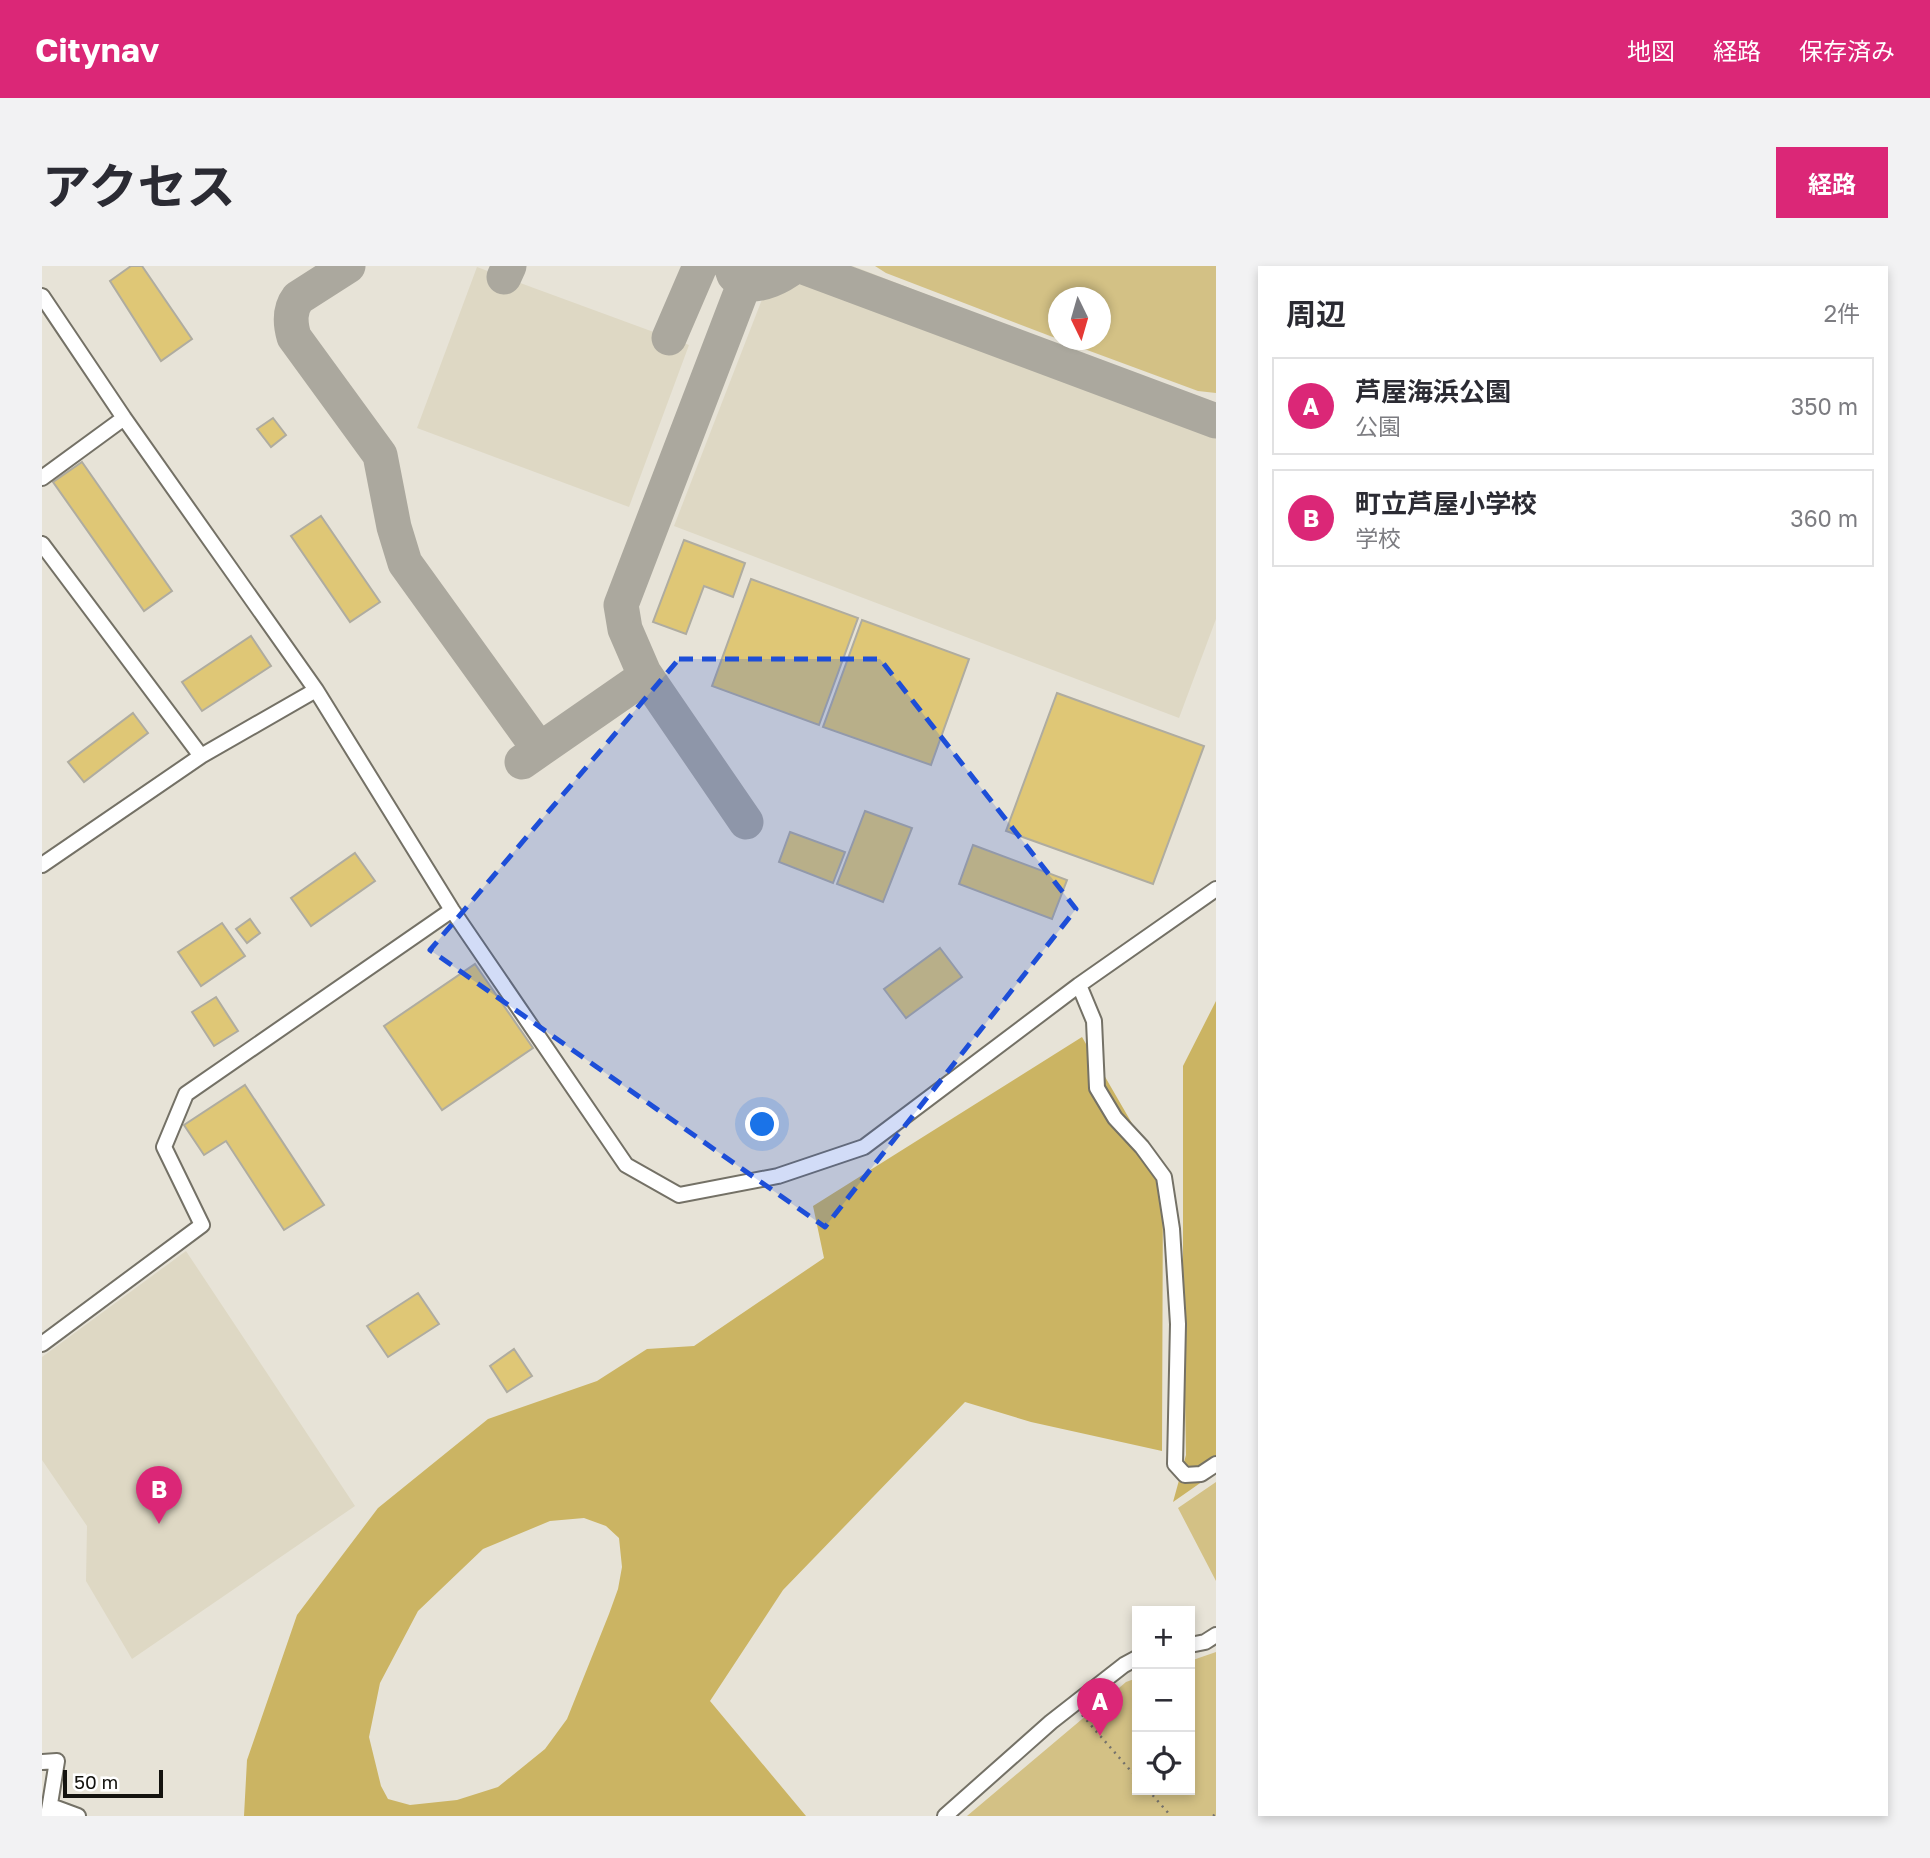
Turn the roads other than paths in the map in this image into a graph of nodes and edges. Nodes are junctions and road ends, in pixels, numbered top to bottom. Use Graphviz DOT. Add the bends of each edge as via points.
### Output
graph roads {
  1 [pos="42,296"];
  2 [pos="124,418"];
  3 [pos="42,478"];
  4 [pos="42,544"];
  5 [pos="316,690"];
  6 [pos="201,756"];
  7 [pos="42,865"];
  8 [pos="1216,888"];
  9 [pos="452,910"];
  10 [pos="1079,985"];
  11 [pos="42,1344"];
  12 [pos="1216,1464"];
  13 [pos="1216,1635"];
  14 [pos="1195,1644"];
  15 [pos="1132,1661"];
  16 [pos="42,1762"];
  17 [pos="50,1811"];
  18 [pos="78,1816"];
  19 [pos="945,1816"];
  1 -- 2 [label="street"];
  2 -- 3 [label="street"];
  2 -- 5 [label="street"];
  4 -- 6 [label="street"];
  5 -- 6 [label="street"];
  5 -- 9 [label="street"];
  6 -- 7 [label="street"];
  8 -- 10 [label="street"];
  9 -- 10 [label="street" via="626,1165 679,1195 778,1176 864,1147"];
  9 -- 11 [label="street" via="186,1094 164,1147 202,1225"];
  10 -- 12 [label="street" via="1094,1021 1097,1088 1115,1118 1164,1177 1178,1324 1175,1464 1185,1475 1201,1475"];
  13 -- 14 [label="street"];
  15 -- 19 [label="street" via="1051,1722"];
  16 -- 17 [label="street" via="57,1761"];
  17 -- 18 [label="street"];
}
